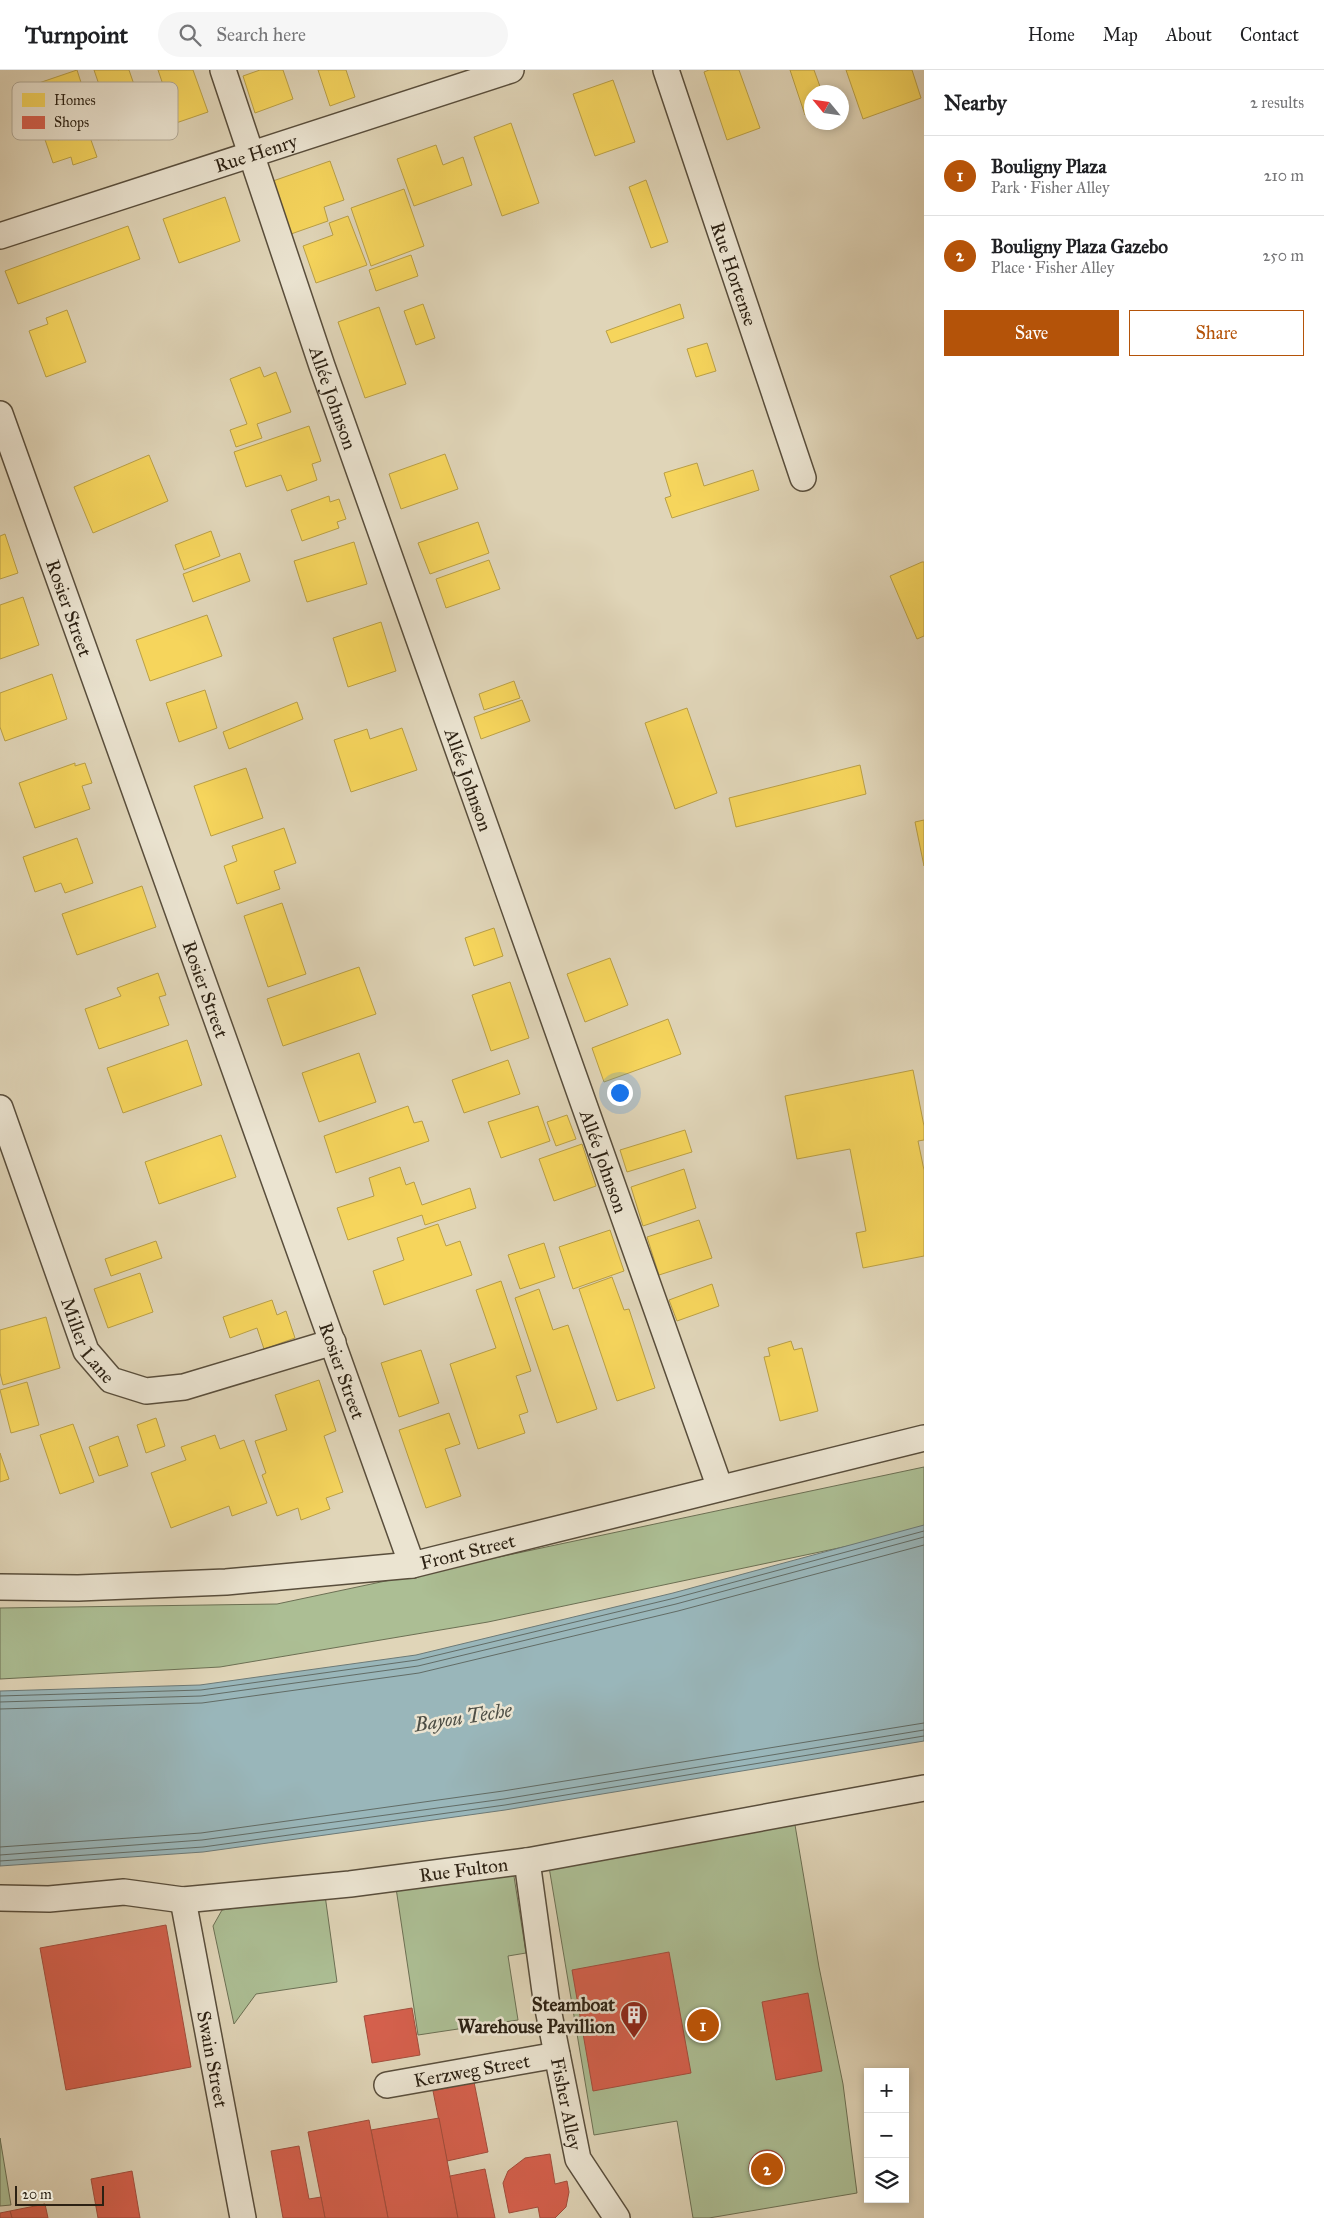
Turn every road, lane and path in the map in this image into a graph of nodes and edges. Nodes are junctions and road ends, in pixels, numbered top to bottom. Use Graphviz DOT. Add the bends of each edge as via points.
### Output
graph roads {
  1 [pos="223,70"];
  2 [pos="510,70"];
  3 [pos="666,70"];
  4 [pos="251,154"];
  5 [pos="0,236"];
  6 [pos="0,414"];
  7 [pos="802,478"];
  8 [pos="0,1108"];
  9 [pos="333,1342"];
  10 [pos="924,1438"];
  11 [pos="720,1488"];
  12 [pos="412,1565"];
  13 [pos="0,1588"];
  14 [pos="924,1788"];
  15 [pos="527,1861"];
  16 [pos="0,1898"];
  17 [pos="183,1900"];
  18 [pos="557,2055"];
  19 [pos="387,2085"];
  20 [pos="243,2218"];
  21 [pos="616,2218"];
  1 -- 4 [label="street, Allée Johnson"];
  2 -- 4 [label="street, Rue Henry"];
  3 -- 7 [label="street, Rue Hortense"];
  4 -- 5 [label="street, Rue Henry"];
  4 -- 11 [label="street, Allée Johnson" via="322,366"];
  6 -- 9 [label="street, Rosier Street"];
  8 -- 9 [label="street, Miller Lane" via="86,1351 111,1380 146,1391 184,1387"];
  9 -- 12 [label="street, Rosier Street"];
  10 -- 11 [label="street, Front Street"];
  11 -- 12 [label="street, Front Street"];
  12 -- 13 [label="street, Front Street" via="226,1582"];
  14 -- 15 [label="street, Rue Fulton"];
  15 -- 17 [label="street, Rue Fulton" via="350,1884"];
  15 -- 18 [label="street, Fisher Alley"];
  16 -- 17 [label="street, Rue Fulton" via="49,1900 124,1892"];
  17 -- 20 [label="street, Swain Street"];
  18 -- 19 [label="street, Kerzweg Street"];
  18 -- 21 [label="street, Fisher Alley" via="578,2159"];
}
